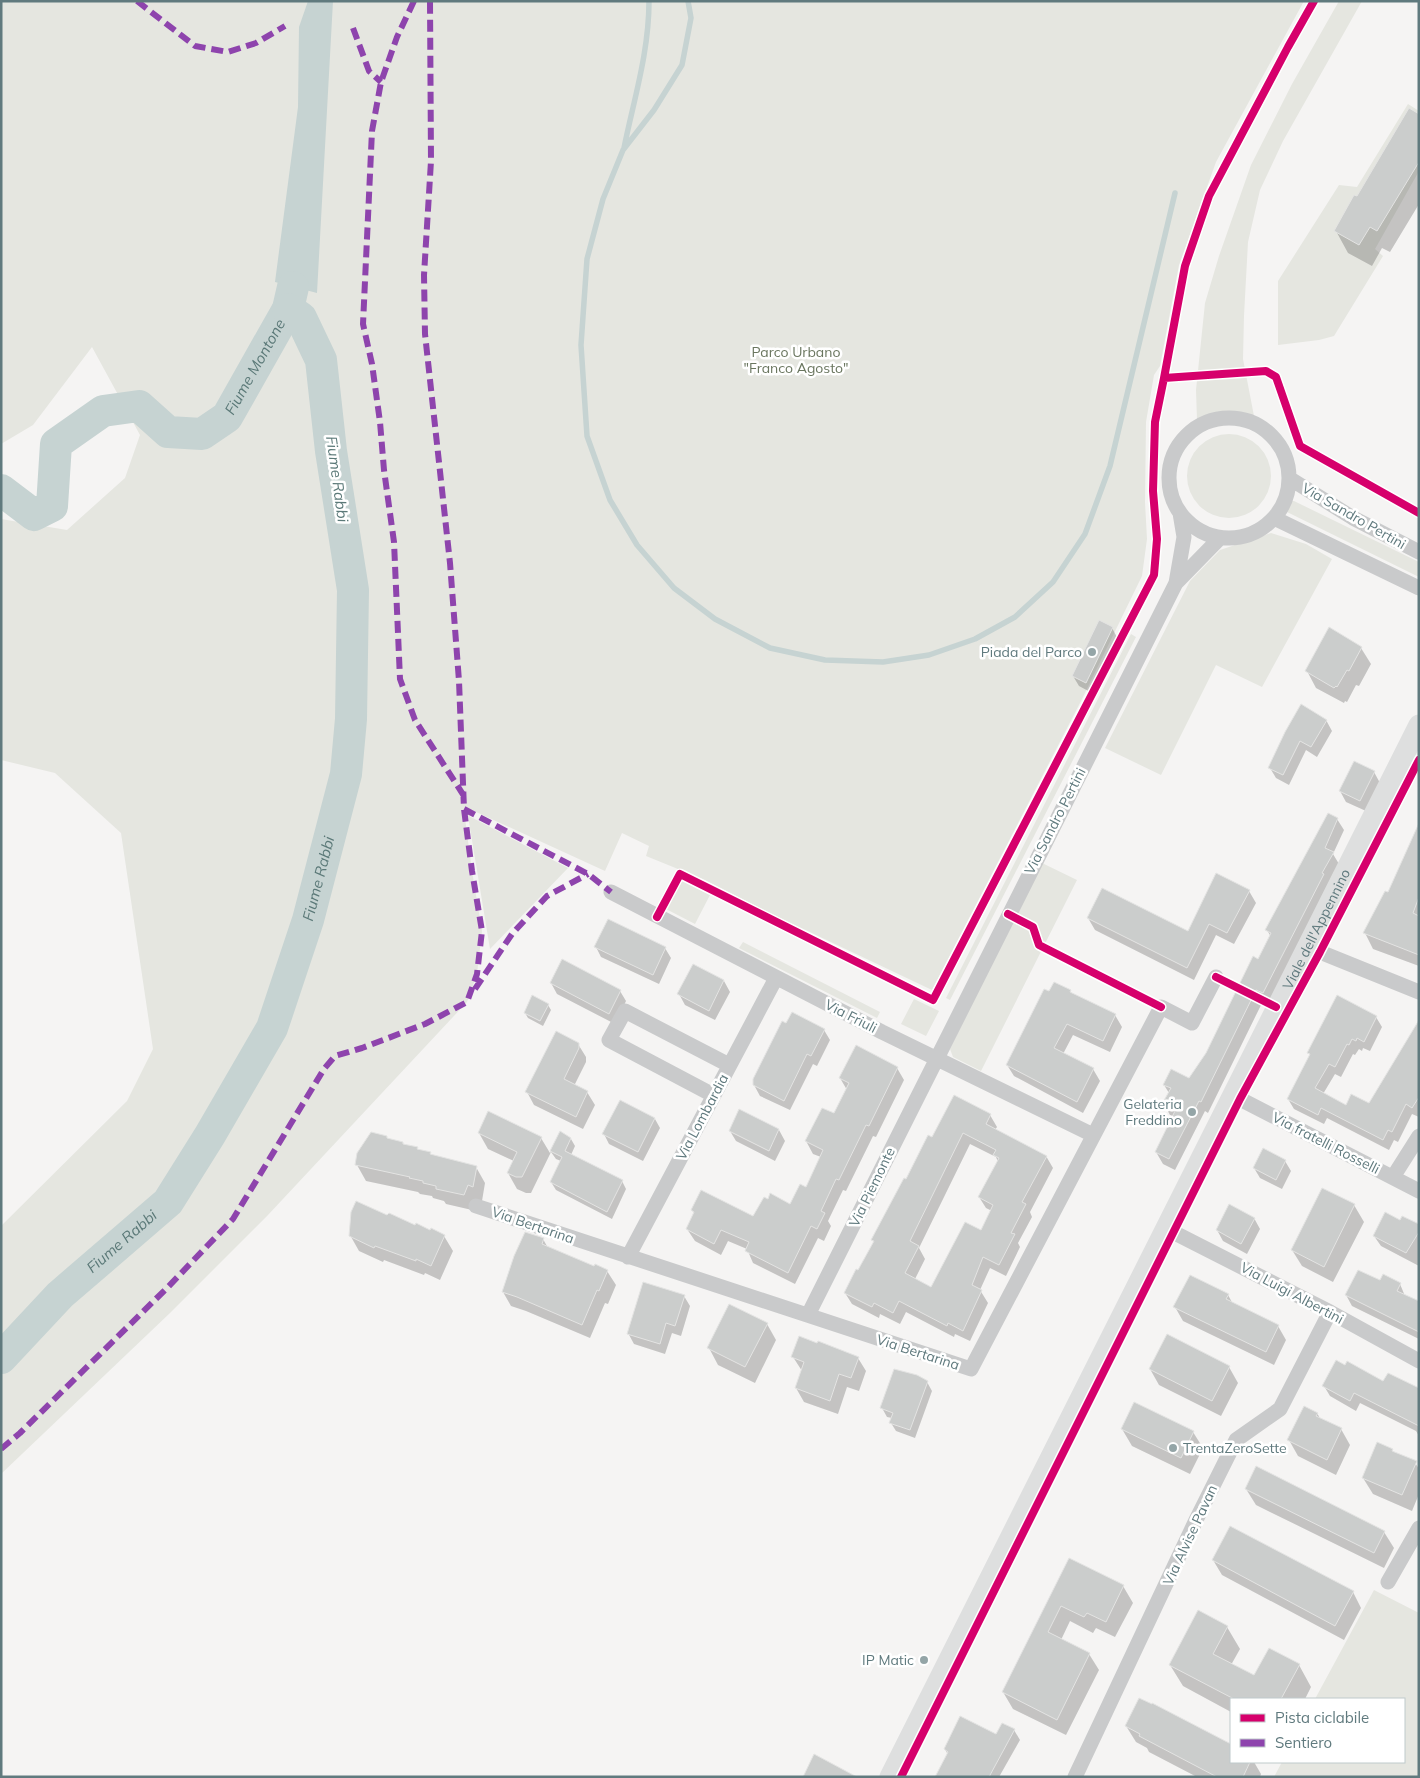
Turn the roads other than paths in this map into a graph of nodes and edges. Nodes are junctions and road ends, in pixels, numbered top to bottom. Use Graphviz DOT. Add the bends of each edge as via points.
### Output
graph roads {
  1 [pos="1289,478"];
  2 [pos="1180,514"];
  3 [pos="1274,518"];
  4 [pos="1220,538"];
  5 [pos="1419,552"];
  6 [pos="1176,583"];
  7 [pos="1419,588"];
  8 [pos="1419,725"];
  9 [pos="611,892"];
  10 [pos="1308,945"];
  11 [pos="1216,977"];
  12 [pos="776,978"];
  13 [pos="1419,992"];
  14 [pos="936,1059"];
  15 [pos="729,1065"];
  16 [pos="1234,1093"];
  17 [pos="713,1095"];
  18 [pos="1093,1135"];
  19 [pos="1419,1136"];
  20 [pos="1393,1177"];
  21 [pos="1419,1192"];
  22 [pos="476,1206"];
  23 [pos="1165,1228"];
  24 [pos="628,1257"];
  25 [pos="1330,1312"];
  26 [pos="808,1315"];
  27 [pos="1419,1361"];
  28 [pos="1419,1528"];
  29 [pos="1388,1582"];
  30 [pos="890,1777"];
  31 [pos="1075,1777"];
  1 -- 2 [label="street" via="1286,459 1277,442 1263,428 1245,420 1226,418 1206,423 1189,433 1178,446 1171,463 1172,498"];
  1 -- 3 [label="street" via="1285,499"];
  1 -- 5 [label="street, Via Sandro Pertini" via="1353,518"];
  2 -- 4 [label="street" via="1191,525"];
  2 -- 6 [label="street, Via Sandro Pertini" via="1184,537"];
  3 -- 4 [label="street" via="1259,531 1240,538"];
  3 -- 7 [label="street"];
  4 -- 6 [label="street, Via Sandro Pertini"];
  6 -- 14 [label="street, Via Sandro Pertini"];
  8 -- 10 [label="main road, Viale dell'Appennino"];
  9 -- 12 [label="street, Via Friuli"];
  10 -- 13 [label="street"];
  10 -- 16 [label="main road, Viale dell'Appennino"];
  11 -- 18 [label="street, Via Bertarina" via="1192,1023 1161,1007"];
  12 -- 14 [label="street, Via Friuli"];
  12 -- 15 [label="street, Via Lombardia"];
  14 -- 18 [label="street, Via Friuli"];
  14 -- 26 [label="street, Via Piemonte"];
  15 -- 17 [label="street, Via Lombardia"];
  15 -- 17 [label="street" via="625,1011 609,1040"];
  16 -- 20 [label="street, Via fratelli Rosselli" via="1240,1099"];
  16 -- 23 [label="main road, Viale dell'Appennino"];
  17 -- 24 [label="street, Via Lombardia"];
  18 -- 26 [label="street, Via Bertarina" via="971,1369"];
  19 -- 20 [label="street"];
  20 -- 21 [label="street, Via fratelli Rosselli"];
  22 -- 24 [label="street, Via Bertarina"];
  23 -- 25 [label="street, Via Luigi Albertini"];
  23 -- 30 [label="main road, Viale dell'Appennino"];
  24 -- 26 [label="street, Via Bertarina"];
  25 -- 27 [label="street, Via Luigi Albertini"];
  25 -- 31 [label="street, Via Alvise Pavan" via="1280,1409 1236,1440"];
  28 -- 29 [label="street"];
}
